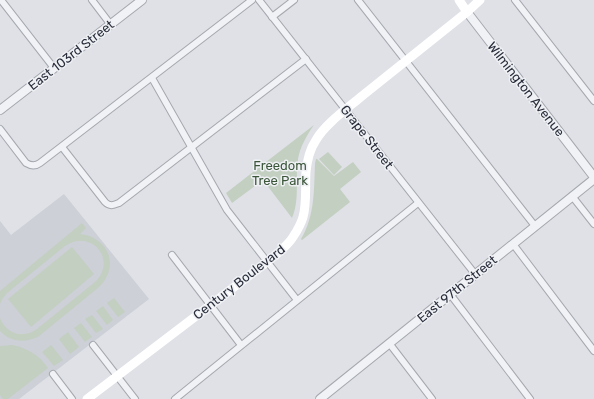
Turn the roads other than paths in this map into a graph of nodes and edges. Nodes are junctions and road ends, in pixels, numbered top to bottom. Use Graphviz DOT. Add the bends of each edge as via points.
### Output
graph roads {
  1 [pos="1,0"];
  2 [pos="92,0"];
  3 [pos="142,0"];
  4 [pos="252,0"];
  5 [pos="259,0"];
  6 [pos="294,0"];
  7 [pos="358,0"];
  8 [pos="459,0"];
  9 [pos="480,0"];
  10 [pos="515,0"];
  11 [pos="467,12"];
  12 [pos="272,17"];
  13 [pos="111,24"];
  14 [pos="306,59"];
  15 [pos="406,60"];
  16 [pos="54,68"];
  17 [pos="152,78"];
  18 [pos="594,101"];
  19 [pos="0,110"];
  20 [pos="346,110"];
  21 [pos="0,129"];
  22 [pos="62,147"];
  23 [pos="191,148"];
  24 [pos="594,178"];
  25 [pos="572,196"];
  26 [pos="418,203"];
  27 [pos="594,224"];
  28 [pos="535,226"];
  29 [pos="513,244"];
  30 [pos="172,255"];
  31 [pos="267,262"];
  32 [pos="475,274"];
  33 [pos="450,294"];
  34 [pos="297,300"];
  35 [pos="210,305"];
  36 [pos="389,344"];
  37 [pos="93,345"];
  38 [pos="242,345"];
  39 [pos="594,352"];
  40 [pos="53,374"];
  41 [pos="117,376"];
  42 [pos="329,396"];
  43 [pos="72,399"];
  44 [pos="87,399"];
  45 [pos="135,399"];
  46 [pos="175,399"];
  47 [pos="320,399"];
  48 [pos="432,399"];
  49 [pos="530,399"];
  1 -- 16 [label="street"];
  2 -- 13 [label="street"];
  3 -- 13 [label="street, East 103rd Street"];
  4 -- 17 [label="street"];
  5 -- 12 [label="street, Grape Street"];
  6 -- 12 [label="street"];
  7 -- 15 [label="street"];
  8 -- 11 [label="main road, Wilmington Avenue"];
  9 -- 11 [label="main road, Century Boulevard"];
  10 -- 18 [label="street"];
  11 -- 15 [label="main road, Century Boulevard"];
  11 -- 24 [label="street, Wilmington Avenue"];
  12 -- 14 [label="street, Grape Street"];
  13 -- 16 [label="street, East 103rd Street"];
  14 -- 20 [label="street, Grape Street"];
  14 -- 23 [label="street"];
  15 -- 20 [label="main road, Century Boulevard"];
  15 -- 28 [label="street"];
  16 -- 19 [label="street, East 103rd Street"];
  17 -- 22 [label="street"];
  17 -- 23 [label="street"];
  20 -- 26 [label="street, Grape Street"];
  20 -- 31 [label="main road, Century Boulevard" via="324,129 315,141 306,170 303,217 289,243"];
  21 -- 22 [label="street" via="26,163 32,165 38,165"];
  22 -- 23 [label="street" via="105,202 111,206 119,203"];
  23 -- 31 [label="street" via="227,210"];
  24 -- 25 [label="street, East 97th Street"];
  25 -- 27 [label="street"];
  25 -- 28 [label="street, East 97th Street"];
  26 -- 32 [label="street, Grape Street"];
  26 -- 34 [label="street"];
  28 -- 29 [label="street, East 97th Street"];
  29 -- 32 [label="street, East 97th Street"];
  29 -- 39 [label="street"];
  30 -- 35 [label="street"];
  31 -- 34 [label="street"];
  31 -- 35 [label="main road, Century Boulevard"];
  32 -- 33 [label="street, East 97th Street"];
  33 -- 36 [label="street, East 97th Street"];
  33 -- 49 [label="street"];
  34 -- 38 [label="street"];
  35 -- 38 [label="street"];
  35 -- 41 [label="main road, Century Boulevard"];
  36 -- 42 [label="street, East 97th Street"];
  36 -- 48 [label="street"];
  37 -- 41 [label="street"];
  38 -- 46 [label="street"];
  40 -- 43 [label="street"];
  41 -- 44 [label="main road, Century Boulevard"];
  41 -- 45 [label="street"];
  42 -- 47 [label="street, East 97th Street"];
}
